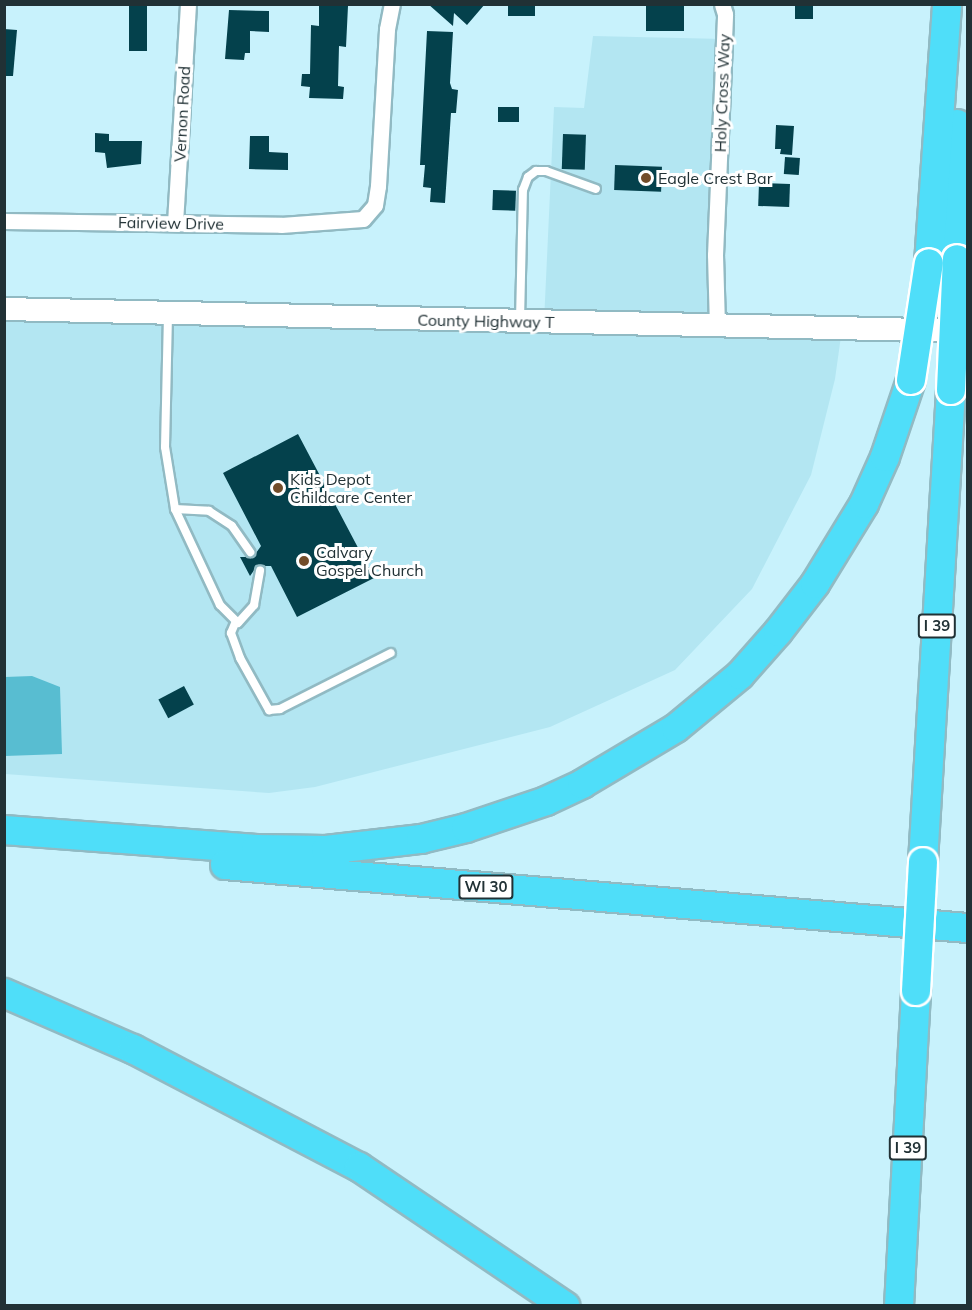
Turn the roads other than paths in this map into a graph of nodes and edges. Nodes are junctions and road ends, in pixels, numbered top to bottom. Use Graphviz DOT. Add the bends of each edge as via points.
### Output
graph roads {
  1 [pos="188,4"];
  2 [pos="392,4"];
  3 [pos="722,4"];
  4 [pos="947,4"];
  5 [pos="956,4"];
  6 [pos="596,189"];
  7 [pos="4,221"];
  8 [pos="175,224"];
  9 [pos="4,309"];
  10 [pos="168,313"];
  11 [pos="520,321"];
  12 [pos="717,326"];
  13 [pos="968,332"];
  14 [pos="175,509"];
  15 [pos="250,552"];
  16 [pos="260,571"];
  17 [pos="236,621"];
  18 [pos="391,653"];
  19 [pos="4,830"];
  20 [pos="4,841"];
  21 [pos="968,928"];
  22 [pos="4,993"];
  23 [pos="565,1305"];
  24 [pos="899,1305"];
  1 -- 8 [label="street, Vernon Road"];
  2 -- 8 [label="street, Fairview Drive" via="375,206 363,219 338,223"];
  3 -- 12 [label="street, Holy Cross Way" via="725,14 715,255"];
  4 -- 19 [label="highway, bridge" via="929,263 911,380 864,504 825,569 740,675 676,728 582,784 546,801 421,839 326,850 256,849"];
  5 -- 24 [label="highway, I 39, bridge" via="957,259"];
  6 -- 11 [label="lane" via="546,171 536,171 528,177 523,190"];
  7 -- 8 [label="street, Fairview Drive"];
  9 -- 10 [label="main road, County Highway T"];
  10 -- 11 [label="main road, County Highway T"];
  10 -- 14 [label="lane" via="165,447"];
  11 -- 12 [label="main road, County Highway T"];
  12 -- 13 [label="main road, County Highway T"];
  14 -- 15 [label="lane" via="209,511 232,526"];
  14 -- 17 [label="lane" via="220,605"];
  16 -- 17 [label="lane" via="254,605"];
  17 -- 18 [label="lane" via="231,633 269,710 279,709"];
  20 -- 21 [label="highway, WI 30" via="323,875 588,893"];
  22 -- 23 [label="highway" via="133,1049 349,1161 422,1206"];
}
